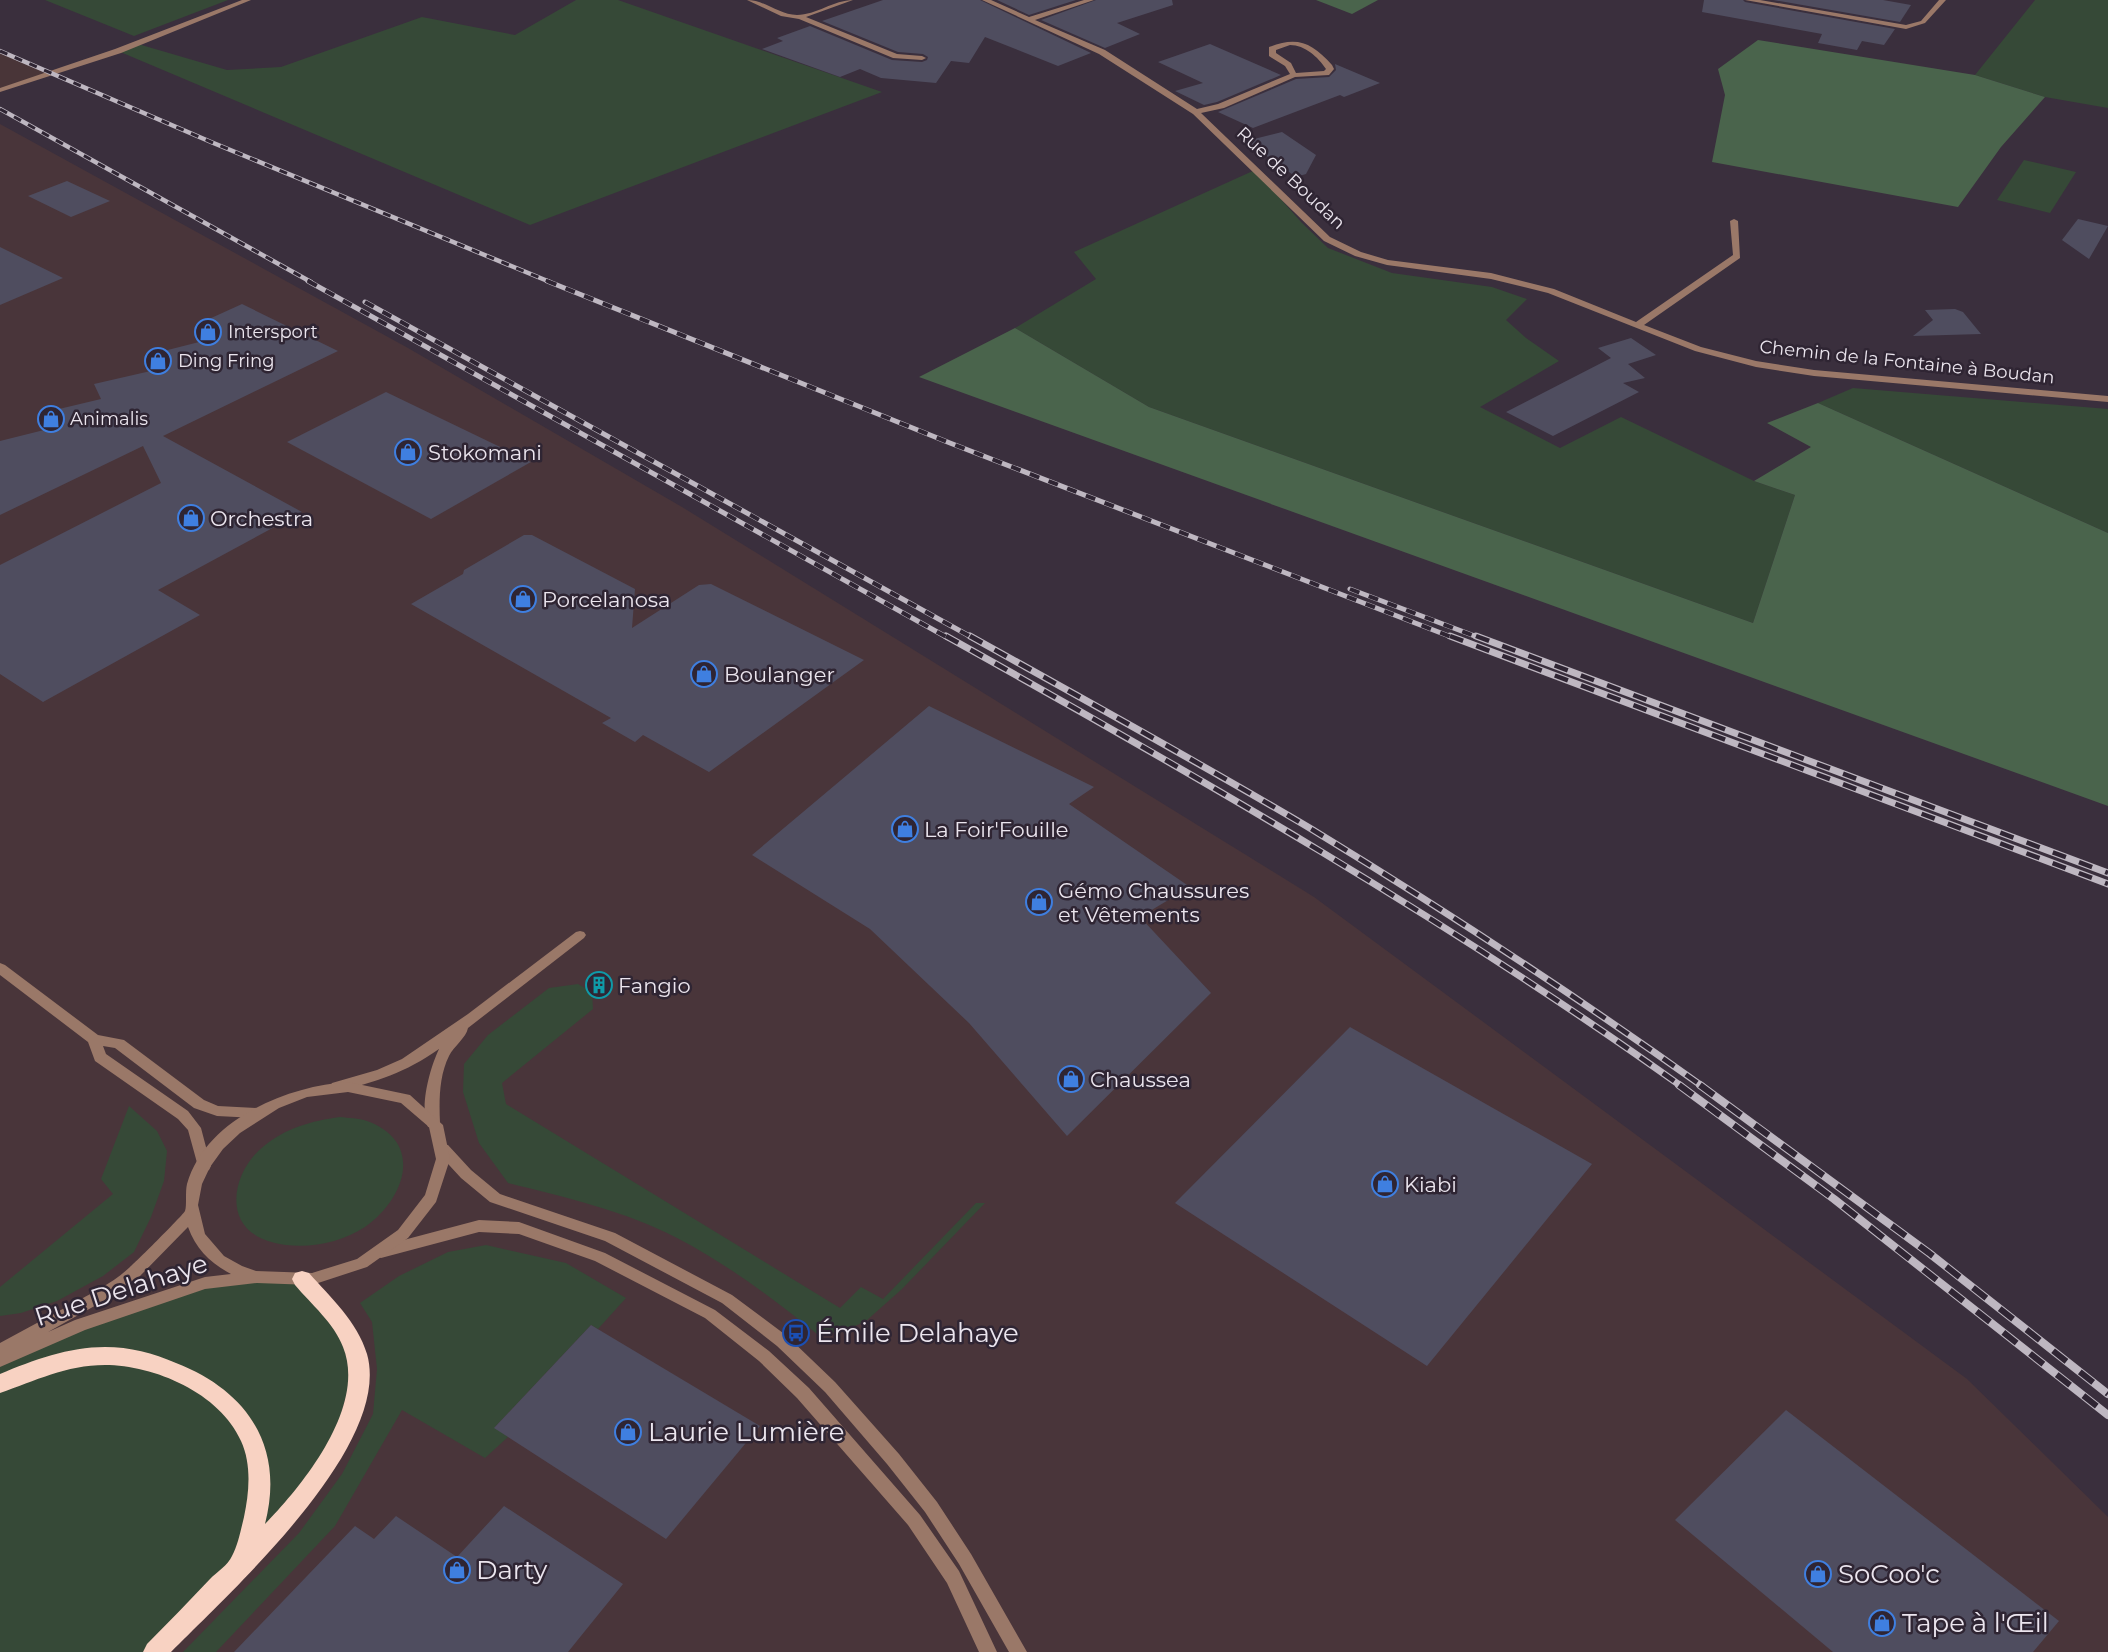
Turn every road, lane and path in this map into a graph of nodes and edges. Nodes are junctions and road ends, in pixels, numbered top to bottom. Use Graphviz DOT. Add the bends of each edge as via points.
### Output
graph roads {
  1 [pos="248,0"];
  2 [pos="750,0"];
  3 [pos="850,0"];
  4 [pos="985,0"];
  5 [pos="1091,0"];
  6 [pos="1748,0"];
  7 [pos="1943,0"];
  8 [pos="800,17"];
  9 [pos="1030,19"];
  10 [pos="922,58"];
  11 [pos="1294,75"];
  12 [pos="0,90"];
  13 [pos="1196,112"];
  14 [pos="1734,221"];
  15 [pos="1636,326"];
  16 [pos="2108,399"];
  17 [pos="580,934"];
  18 [pos="0,968"];
  19 [pos="508,989"];
  20 [pos="94,1039"];
  21 [pos="335,1087"];
  22 [pos="257,1113"];
  23 [pos="433,1123"];
  24 [pos="442,1149"];
  25 [pos="204,1166"];
  26 [pos="192,1213"];
  27 [pos="381,1252"];
  28 [pos="260,1278"];
  29 [pos="302,1279"];
  30 [pos="0,1351"];
  31 [pos="0,1360"];
  32 [pos="0,1384"];
  33 [pos="241,1564"];
  34 [pos="155,1652"];
  35 [pos="988,1652"];
  36 [pos="1018,1652"];
  1 -- 12 [label="street" via="118,51"];
  2 -- 8 [label="street" via="783,15"];
  3 -- 8 [label="street"];
  4 -- 9 [label="street, Rue de Boudan"];
  5 -- 9 [label="street"];
  6 -- 7 [label="street" via="1906,27 1923,22"];
  8 -- 10 [label="street" via="896,56"];
  9 -- 13 [label="street, Rue de Boudan" via="1102,52"];
  11 -- 11 [label="street" via="1326,73 1330,69 1303,44 1292,42 1272,50"];
  11 -- 13 [label="street" via="1221,106"];
  13 -- 15 [label="street, Rue de Boudan" via="1326,239 1387,262 1491,276 1551,291"];
  14 -- 15 [label="street" via="1737,255"];
  15 -- 16 [label="street, Chemin de la Fontaine à Boudan" via="1698,349 1756,364"];
  17 -- 19 [label="street"];
  18 -- 20 [label="street"];
  19 -- 21 [label="street" via="405,1064"];
  19 -- 23 [label="street" via="457,1035 435,1070"];
  20 -- 22 [label="street" via="119,1044 199,1104 217,1111"];
  20 -- 25 [label="street" via="100,1057 183,1115 194,1128"];
  21 -- 22 [label="street" via="295,1096"];
  21 -- 23 [label="street" via="371,1088 393,1094 420,1109"];
  22 -- 25 [label="street" via="232,1132"];
  23 -- 24 [label="street"];
  24 -- 27 [label="street" via="441,1178 427,1208 412,1227"];
  24 -- 36 [label="street" via="495,1198 610,1237 727,1299 782,1341 830,1387 932,1507"];
  25 -- 26 [label="street" via="192,1197"];
  26 -- 28 [label="street" via="202,1242 217,1259"];
  26 -- 30 [label="street, Rue Delahaye" via="135,1272 111,1290"];
  27 -- 29 [label="street" via="343,1270"];
  27 -- 35 [label="street" via="479,1226 519,1228 600,1257 710,1314 803,1393 914,1520 953,1578"];
  28 -- 29 [label="street"];
  28 -- 31 [label="street, Rue Delahaye" via="205,1283 80,1325"];
  29 -- 33 [label="highway" via="351,1339 358,1377 354,1404 328,1461 308,1493"];
  32 -- 33 [label="highway" via="58,1361 119,1356 152,1361 182,1372 215,1395 236,1414 256,1452 256,1521"];
  33 -- 34 [label="highway"];
}
